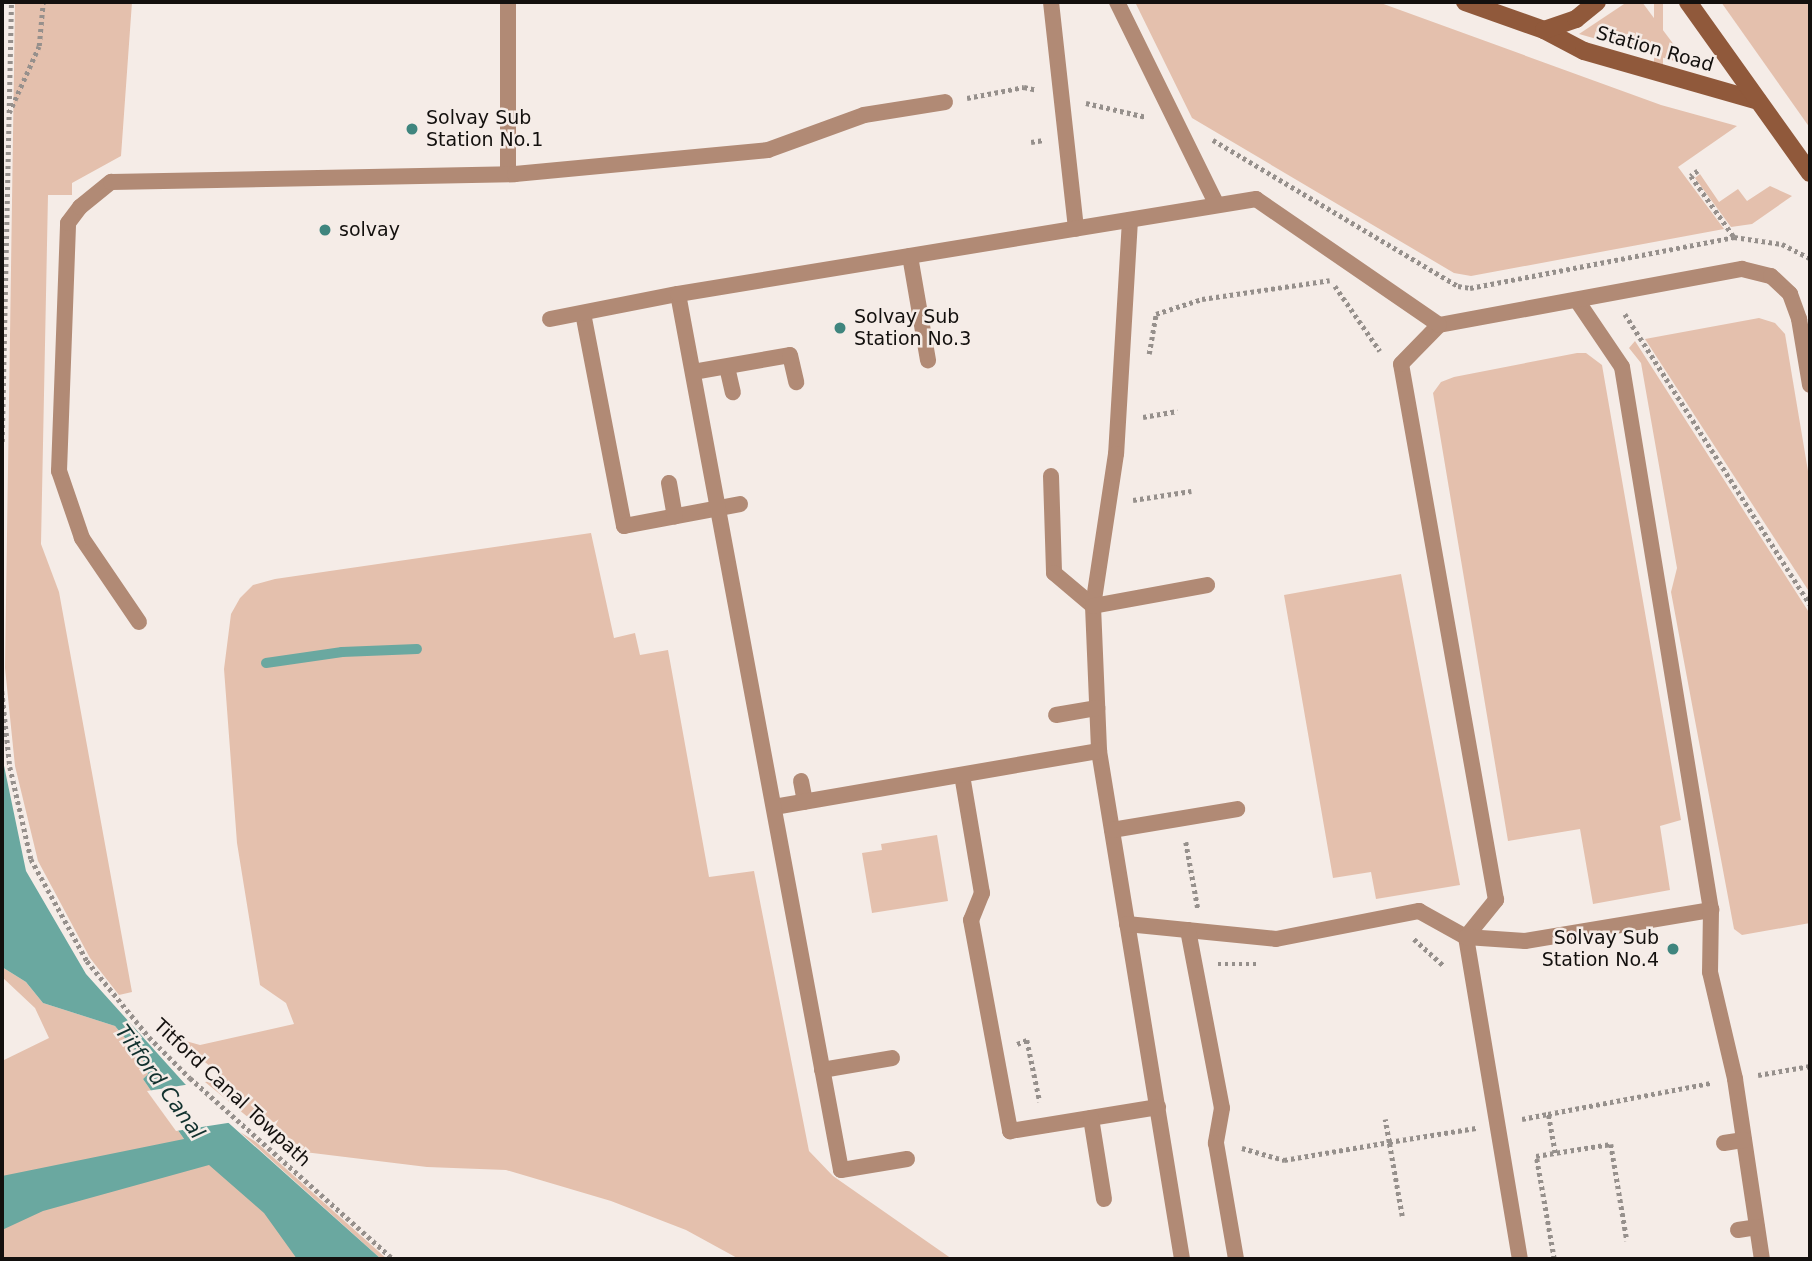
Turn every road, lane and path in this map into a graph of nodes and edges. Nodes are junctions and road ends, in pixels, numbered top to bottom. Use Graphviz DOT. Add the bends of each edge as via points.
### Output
graph roads {
  1 [pos="11,2"];
  2 [pos="43,2"];
  3 [pos="508,2"];
  4 [pos="1051,2"];
  5 [pos="1117,2"];
  6 [pos="1465,2"];
  7 [pos="1597,2"];
  8 [pos="1688,2"];
  9 [pos="1544,30"];
  10 [pos="1062,96"];
  11 [pos="1758,101"];
  12 [pos="945,102"];
  13 [pos="8,118"];
  14 [pos="1178,125"];
  15 [pos="1698,171"];
  16 [pos="1810,173"];
  17 [pos="508,174"];
  18 [pos="1217,205"];
  19 [pos="1130,220"];
  20 [pos="1076,229"];
  21 [pos="1734,237"];
  22 [pos="910,256"];
  23 [pos="1810,258"];
  24 [pos="1598,264"];
  25 [pos="1614,293"];
  26 [pos="678,294"];
  27 [pos="1578,302"];
  28 [pos="583,313"];
  29 [pos="550,319"];
  30 [pos="1439,325"];
  31 [pos="1382,354"];
  32 [pos="928,360"];
  33 [pos="1148,366"];
  34 [pos="727,367"];
  35 [pos="693,372"];
  36 [pos="796,382"];
  37 [pos="1810,385"];
  38 [pos="733,392"];
  39 [pos="1141,405"];
  40 [pos="1177,411"];
  41 [pos="2,442"];
  42 [pos="1051,476"];
  43 [pos="669,483"];
  44 [pos="1130,486"];
  45 [pos="1191,491"];
  46 [pos="1129,500"];
  47 [pos="740,504"];
  48 [pos="718,508"];
  49 [pos="1128,513"];
  50 [pos="675,516"];
  51 [pos="1206,585"];
  52 [pos="1810,604"];
  53 [pos="1093,606"];
  54 [pos="139,622"];
  55 [pos="2,691"];
  56 [pos="1097,708"];
  57 [pos="1056,715"];
  58 [pos="1098,751"];
  59 [pos="962,775"];
  60 [pos="801,781"];
  61 [pos="805,802"];
  62 [pos="774,807"];
  63 [pos="1237,809"];
  64 [pos="1112,830"];
  65 [pos="1198,839"];
  66 [pos="1711,910"];
  67 [pos="1441,923"];
  68 [pos="1127,924"];
  69 [pos="1195,931"];
  70 [pos="1411,937"];
  71 [pos="1465,937"];
  72 [pos="1421,945"];
  73 [pos="1266,962"];
  74 [pos="1195,967"];
  75 [pos="1452,975"];
  76 [pos="996,1052"];
  77 [pos="892,1058"];
  78 [pos="1810,1066"];
  79 [pos="822,1070"];
  80 [pos="1735,1079"];
  81 [pos="1158,1107"];
  82 [pos="1548,1114"];
  83 [pos="1476,1115"];
  84 [pos="1091,1118"];
  85 [pos="1385,1119"];
  86 [pos="1056,1123"];
  87 [pos="1498,1124"];
  88 [pos="1478,1127"];
  89 [pos="1744,1140"];
  90 [pos="1389,1142"];
  91 [pos="1724,1143"];
  92 [pos="1217,1152"];
  93 [pos="1555,1153"];
  94 [pos="907,1160"];
  95 [pos="1104,1199"];
  96 [pos="1402,1216"];
  97 [pos="1757,1227"];
  98 [pos="1738,1230"];
  99 [pos="1627,1241"];
  100 [pos="393,1259"];
  101 [pos="1182,1259"];
  102 [pos="1236,1259"];
  103 [pos="1520,1259"];
  104 [pos="1554,1259"];
  105 [pos="1762,1259"];
  1 -- 13 [label="path"];
  2 -- 13 [label="path" via="39,46"];
  3 -- 17 [label="lane"];
  4 -- 10 [label="lane"];
  5 -- 14 [label="lane"];
  6 -- 9 [label="main road, Station Road"];
  7 -- 9 [label="main road, Station Road" via="1576,19"];
  8 -- 11 [label="main road"];
  9 -- 11 [label="main road, Station Road" via="1584,51"];
  10 -- 12 [label="path" via="1024,87"];
  10 -- 14 [label="path"];
  10 -- 20 [label="lane"];
  11 -- 16 [label="main road"];
  12 -- 17 [label="lane" via="864,115 768,150"];
  13 -- 41 [label="path"];
  14 -- 18 [label="lane"];
  14 -- 24 [label="path" via="1196,130 1458,286 1470,288"];
  15 -- 21 [label="path" via="1691,176"];
  17 -- 54 [label="lane" via="111,182 80,207 68,223 59,471 82,538"];
  18 -- 19 [label="lane"];
  18 -- 30 [label="lane" via="1256,199"];
  19 -- 20 [label="lane"];
  19 -- 53 [label="lane" via="1116,454"];
  20 -- 22 [label="lane"];
  21 -- 23 [label="path" via="1782,244"];
  21 -- 24 [label="path"];
  22 -- 26 [label="lane"];
  22 -- 32 [label="lane"];
  24 -- 25 [label="path"];
  25 -- 27 [label="lane"];
  25 -- 37 [label="lane" via="1742,269 1771,276 1790,294 1799,319"];
  25 -- 52 [label="path" via="1641,344"];
  26 -- 28 [label="lane"];
  26 -- 35 [label="lane"];
  27 -- 30 [label="lane"];
  27 -- 66 [label="lane" via="1622,367"];
  28 -- 29 [label="lane"];
  28 -- 50 [label="lane" via="624,526"];
  30 -- 71 [label="lane" via="1401,364 1496,900"];
  31 -- 33 [label="path" via="1330,280 1318,280 1202,299 1156,314"];
  34 -- 35 [label="lane"];
  34 -- 36 [label="lane" via="790,355"];
  34 -- 38 [label="lane"];
  35 -- 48 [label="lane"];
  39 -- 40 [label="path" via="1139,418"];
  42 -- 53 [label="lane" via="1054,573"];
  43 -- 50 [label="lane"];
  44 -- 46 [label="path"];
  45 -- 46 [label="path"];
  46 -- 49 [label="path"];
  47 -- 48 [label="lane"];
  48 -- 50 [label="lane"];
  48 -- 62 [label="lane"];
  51 -- 53 [label="lane"];
  53 -- 56 [label="lane"];
  55 -- 100 [label="path, Titford Canal Towpath" via="10,767 31,859 87,961 149,1037 190,1078"];
  56 -- 57 [label="lane"];
  56 -- 58 [label="lane"];
  58 -- 59 [label="lane"];
  58 -- 64 [label="lane"];
  59 -- 61 [label="lane"];
  59 -- 76 [label="lane" via="982,893 971,920"];
  60 -- 61 [label="lane"];
  61 -- 62 [label="lane"];
  62 -- 79 [label="lane"];
  63 -- 64 [label="lane"];
  64 -- 68 [label="lane"];
  65 -- 69 [label="path" via="1186,842"];
  66 -- 71 [label="lane" via="1525,940"];
  66 -- 80 [label="lane" via="1710,972"];
  67 -- 69 [label="lane" via="1419,911 1276,939"];
  67 -- 71 [label="lane"];
  67 -- 72 [label="path"];
  68 -- 69 [label="lane"];
  68 -- 81 [label="lane"];
  69 -- 74 [label="lane"];
  70 -- 72 [label="path"];
  71 -- 87 [label="lane"];
  72 -- 75 [label="path"];
  73 -- 74 [label="path"];
  74 -- 92 [label="lane" via="1222,1108"];
  76 -- 86 [label="path" via="1027,1040 1037,1099 1052,1110"];
  76 -- 86 [label="lane" via="1010,1131"];
  77 -- 79 [label="lane"];
  78 -- 80 [label="path"];
  79 -- 94 [label="lane" via="841,1170"];
  80 -- 82 [label="path"];
  80 -- 89 [label="lane"];
  81 -- 84 [label="lane"];
  81 -- 101 [label="lane"];
  82 -- 87 [label="path"];
  82 -- 93 [label="path"];
  83 -- 88 [label="path"];
  84 -- 86 [label="lane"];
  84 -- 95 [label="lane"];
  85 -- 90 [label="path"];
  87 -- 88 [label="path"];
  87 -- 103 [label="lane"];
  88 -- 90 [label="path"];
  89 -- 91 [label="lane"];
  89 -- 97 [label="lane"];
  90 -- 92 [label="path" via="1284,1160 1248,1147"];
  90 -- 96 [label="path"];
  92 -- 102 [label="lane"];
  93 -- 99 [label="path" via="1611,1144"];
  93 -- 104 [label="path" via="1536,1156"];
  97 -- 98 [label="lane"];
  97 -- 105 [label="lane"];
}
